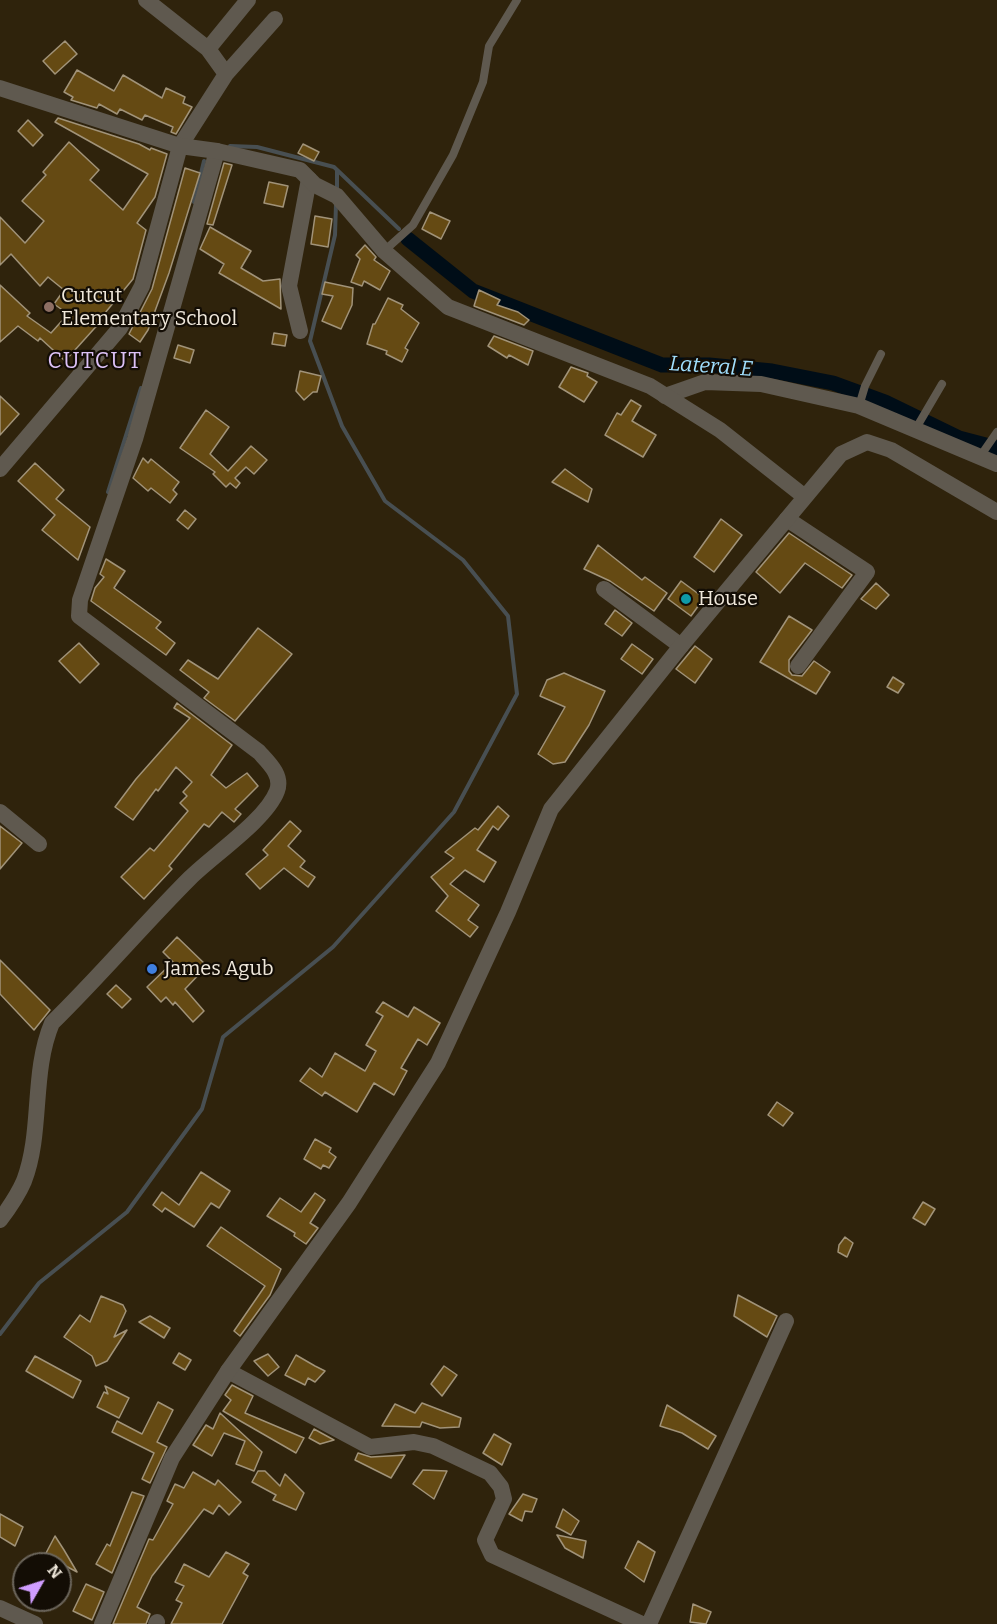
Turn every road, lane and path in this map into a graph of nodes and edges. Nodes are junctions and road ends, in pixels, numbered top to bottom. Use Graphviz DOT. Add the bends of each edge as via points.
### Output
graph roads {
  1 [pos="146,0"];
  2 [pos="248,0"];
  3 [pos="517,0"];
  4 [pos="275,19"];
  5 [pos="208,49"];
  6 [pos="226,74"];
  7 [pos="0,88"];
  8 [pos="180,146"];
  9 [pos="217,151"];
  10 [pos="312,182"];
  11 [pos="384,251"];
  12 [pos="300,331"];
  13 [pos="881,354"];
  14 [pos="942,384"];
  15 [pos="665,396"];
  16 [pos="860,403"];
  17 [pos="915,429"];
  18 [pos="997,432"];
  19 [pos="983,452"];
  20 [pos="997,464"];
  21 [pos="0,469"];
  22 [pos="805,496"];
  23 [pos="997,512"];
  24 [pos="787,519"];
  25 [pos="604,589"];
  26 [pos="681,646"];
  27 [pos="798,666"];
  28 [pos="0,812"];
  29 [pos="39,844"];
  30 [pos="0,1220"];
  31 [pos="786,1321"];
  32 [pos="228,1371"];
  33 [pos="0,1608"];
  34 [pos="35,1624"];
  35 [pos="102,1624"];
  36 [pos="642,1624"];
  37 [pos="649,1624"];
  1 -- 5 [label="street"];
  2 -- 5 [label="street"];
  3 -- 11 [label="lane" via="489,45 483,82 453,155 413,225"];
  4 -- 6 [label="street"];
  5 -- 6 [label="street"];
  6 -- 8 [label="street"];
  7 -- 8 [label="street"];
  8 -- 9 [label="street"];
  8 -- 21 [label="street" via="142,286 120,328"];
  9 -- 10 [label="street" via="300,170"];
  9 -- 30 [label="street" via="135,439 80,600 79,616 259,752 276,772 278,788 271,802 248,826 192,876 52,1023 42,1046 24,1180"];
  10 -- 11 [label="street" via="337,196"];
  10 -- 12 [label="street" via="289,286"];
  11 -- 15 [label="street" via="448,307 650,386"];
  13 -- 16 [label="lane" via="864,386"];
  14 -- 17 [label="lane"];
  15 -- 16 [label="street" via="705,382 761,384"];
  15 -- 22 [label="street" via="720,430"];
  16 -- 17 [label="street"];
  17 -- 19 [label="street"];
  18 -- 19 [label="lane"];
  19 -- 20 [label="street"];
  22 -- 23 [label="street" via="841,454 867,441 891,450"];
  22 -- 24 [label="street"];
  24 -- 26 [label="street"];
  24 -- 27 [label="street" via="867,572"];
  25 -- 26 [label="street"];
  26 -- 32 [label="street" via="551,809 438,1063 349,1203"];
  28 -- 29 [label="street"];
  31 -- 37 [label="street"];
  32 -- 35 [label="street" via="172,1458"];
  32 -- 36 [label="street" via="370,1447 414,1442 433,1446 490,1473 501,1487 504,1499 485,1540 492,1555"];
  33 -- 34 [label="street"];
}
